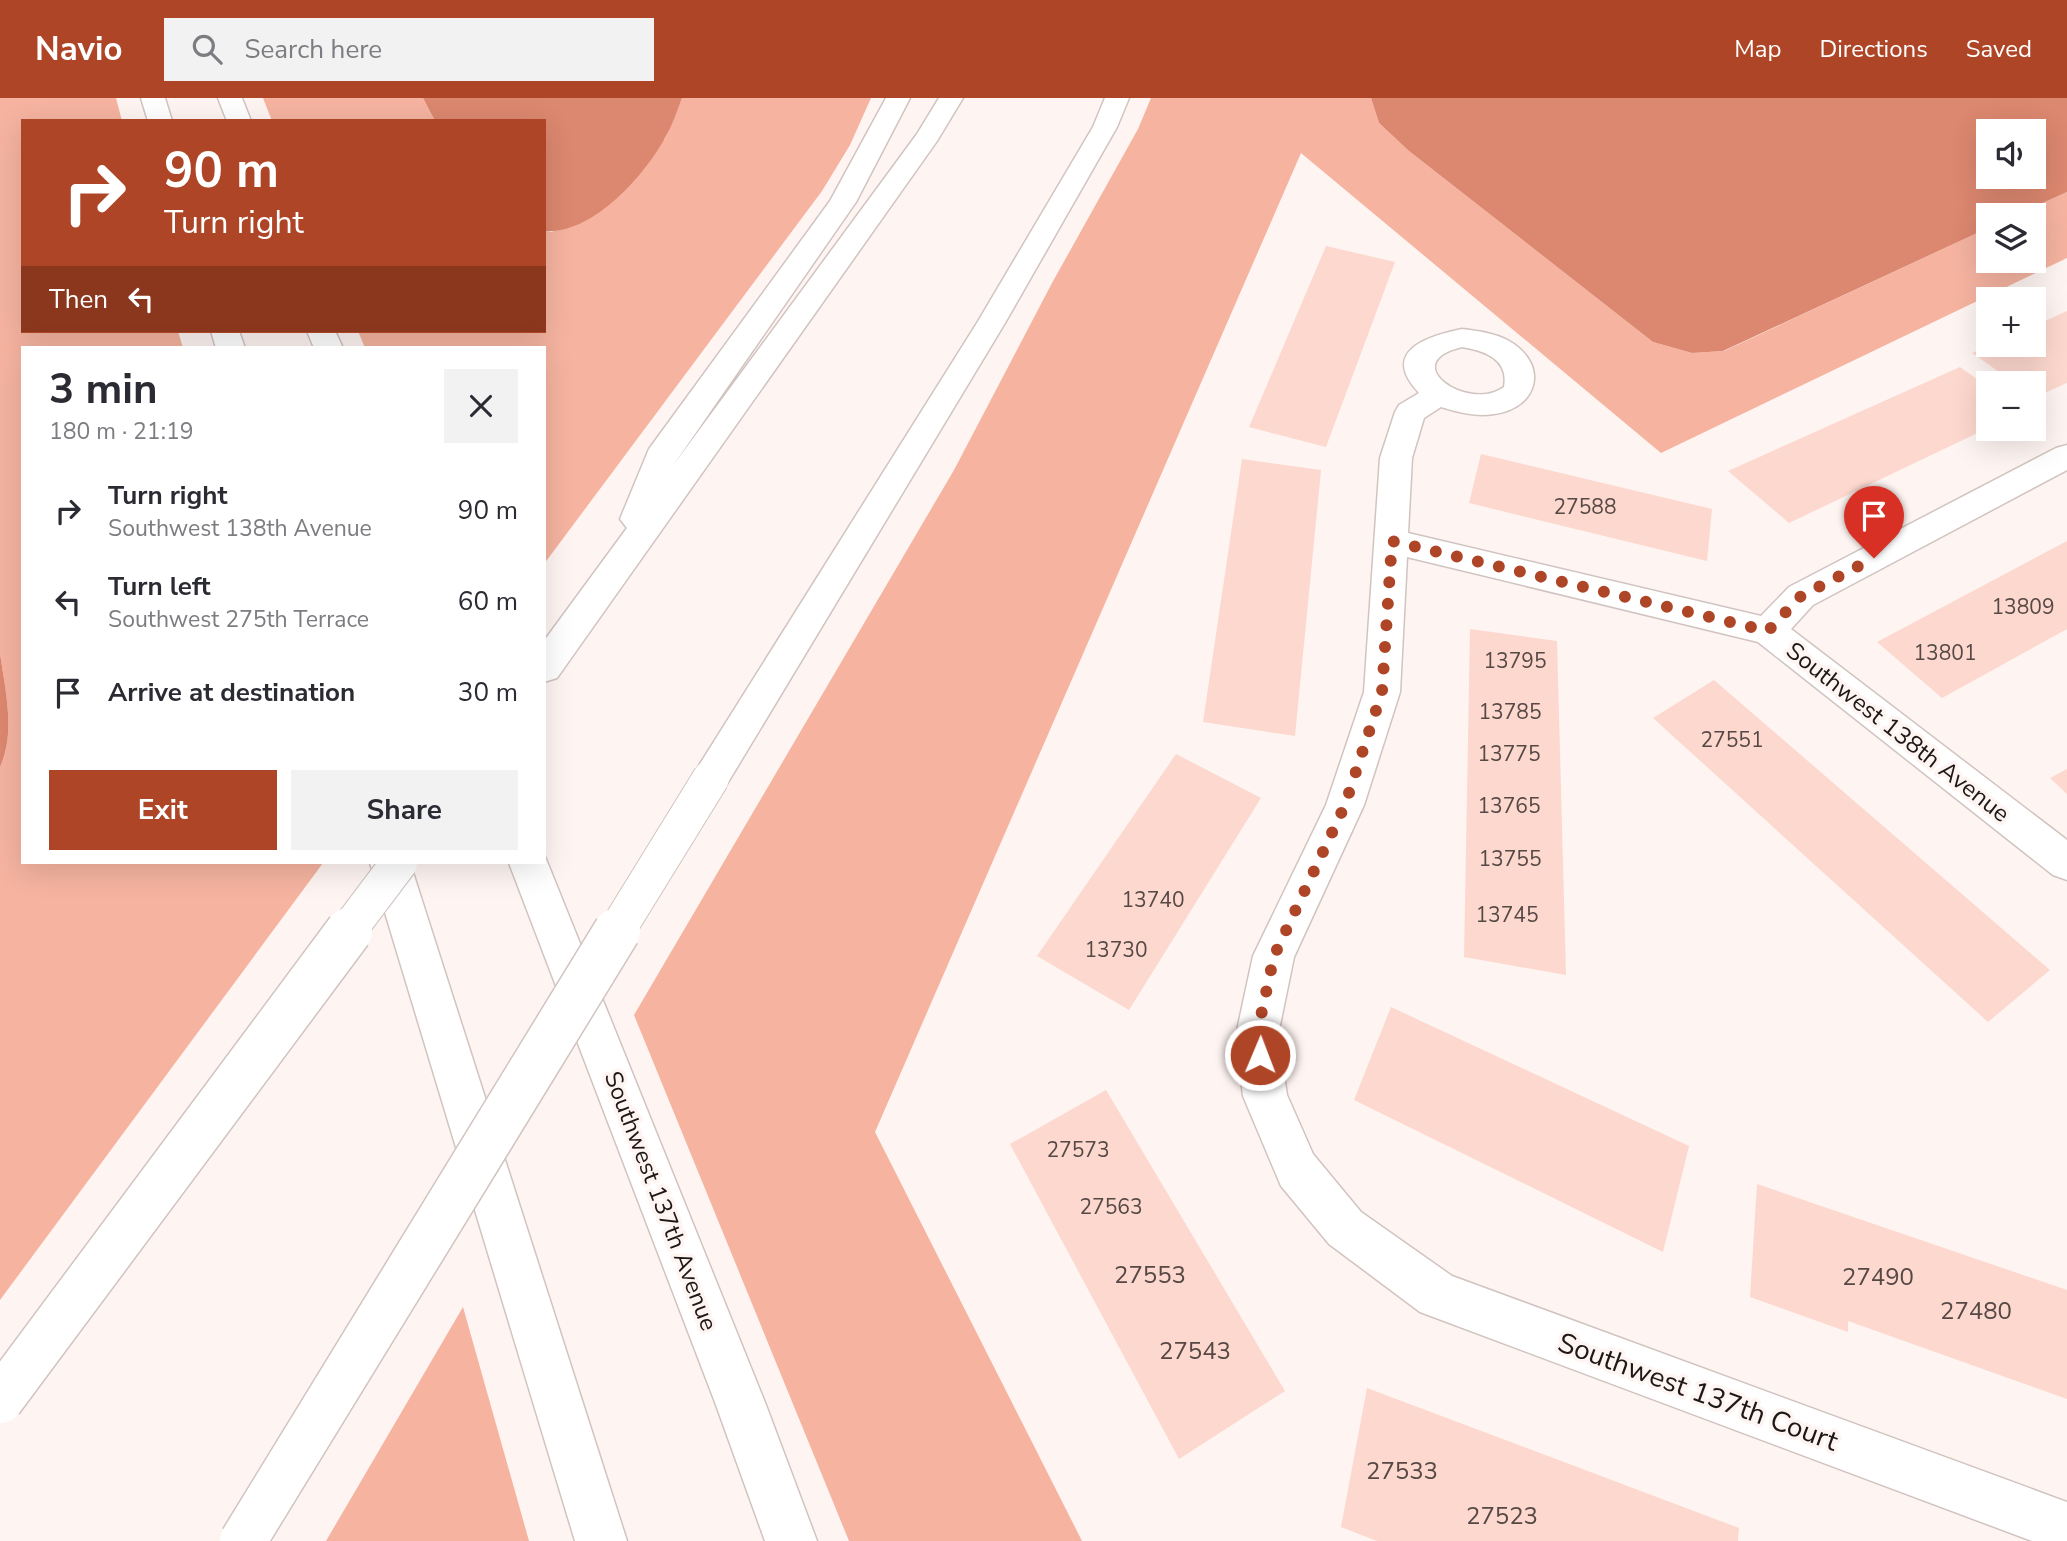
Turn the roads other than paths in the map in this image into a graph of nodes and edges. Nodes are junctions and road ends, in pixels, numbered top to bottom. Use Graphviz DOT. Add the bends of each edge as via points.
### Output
graph roads {
  1 [pos="153,98"];
  2 [pos="230,98"];
  3 [pos="898,98"];
  4 [pos="951,98"];
  5 [pos="1117,98"];
  6 [pos="159,119"];
  7 [pos="238,119"];
  8 [pos="1438,395"];
  9 [pos="2067,456"];
  10 [pos="1392,541"];
  11 [pos="616,571"];
  12 [pos="1768,631"];
  13 [pos="546,665"];
  14 [pos="2067,863"];
  15 [pos="390,864"];
  16 [pos="398,864"];
  17 [pos="529,864"];
  18 [pos="0,1399"];
  19 [pos="2067,1528"];
  20 [pos="786,1539"];
  21 [pos="243,1541"];
  22 [pos="600,1541"];
  1 -- 6 [label="main road"];
  2 -- 7 [label="main road"];
  3 -- 11 [label="main road" via="843,202 660,457"];
  4 -- 11 [label="main road"];
  5 -- 21 [label="main road, bridge" via="1105,127 991,323"];
  8 -- 10 [label="main road, Southwest 137th Court" via="1410,412 1396,458"];
  9 -- 12 [label="main road" via="1801,596"];
  10 -- 12 [label="main road, Southwest 138th Avenue"];
  10 -- 19 [label="main road, Southwest 137th Court" via="1382,692 1345,805 1274,956 1257,1034 1265,1096 1297,1170 1345,1228 1437,1295"];
  11 -- 13 [label="main road"];
  12 -- 14 [label="main road, Southwest 138th Avenue"];
  15 -- 22 [label="main road"];
  16 -- 18 [label="main road, bridge"];
  17 -- 20 [label="main road, Southwest 137th Avenue" via="741,1405"];
}
